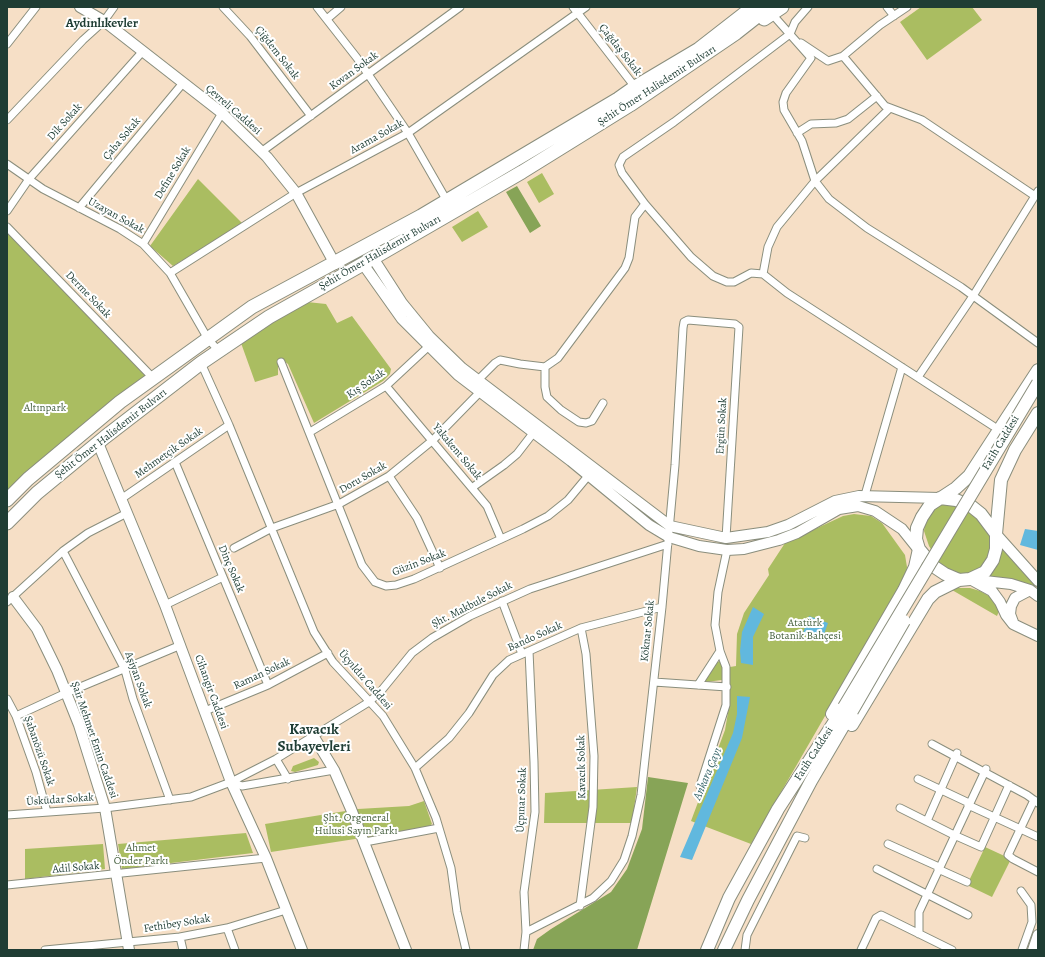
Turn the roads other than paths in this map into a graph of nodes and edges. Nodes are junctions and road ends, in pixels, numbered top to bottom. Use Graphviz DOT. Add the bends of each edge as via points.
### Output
graph roads {
  1 [pos="36,7"];
  2 [pos="80,7"];
  3 [pos="114,7"];
  4 [pos="223,7"];
  5 [pos="318,7"];
  6 [pos="341,7"];
  7 [pos="460,7"];
  8 [pos="586,7"];
  9 [pos="752,7"];
  10 [pos="808,7"];
  11 [pos="887,7"];
  12 [pos="907,7"];
  13 [pos="774,9"];
  14 [pos="575,10"];
  15 [pos="894,16"];
  16 [pos="327,19"];
  17 [pos="104,21"];
  18 [pos="791,36"];
  19 [pos="7,44"];
  20 [pos="143,51"];
  21 [pos="843,56"];
  22 [pos="368,74"];
  23 [pos="183,84"];
  24 [pos="634,87"];
  25 [pos="877,96"];
  26 [pos="890,108"];
  27 [pos="222,113"];
  28 [pos="311,116"];
  29 [pos="7,120"];
  30 [pos="408,133"];
  31 [pos="797,133"];
  32 [pos="261,152"];
  33 [pos="7,164"];
  34 [pos="29,179"];
  35 [pos="815,181"];
  36 [pos="296,193"];
  37 [pos="1037,193"];
  38 [pos="447,201"];
  39 [pos="645,204"];
  40 [pos="79,208"];
  41 [pos="7,211"];
  42 [pos="7,226"];
  43 [pos="143,244"];
  44 [pos="368,261"];
  45 [pos="335,264"];
  46 [pos="170,273"];
  47 [pos="763,274"];
  48 [pos="973,296"];
  49 [pos="727,323"];
  50 [pos="208,339"];
  51 [pos="1038,343"];
  52 [pos="429,346"];
  53 [pos="219,351"];
  54 [pos="281,362"];
  55 [pos="201,363"];
  56 [pos="545,367"];
  57 [pos="902,367"];
  58 [pos="1038,370"];
  59 [pos="918,377"];
  60 [pos="154,378"];
  61 [pos="478,380"];
  62 [pos="1038,383"];
  63 [pos="386,386"];
  64 [pos="480,392"];
  65 [pos="1038,398"];
  66 [pos="603,403"];
  67 [pos="1035,417"];
  68 [pos="229,425"];
  69 [pos="993,426"];
  70 [pos="310,432"];
  71 [pos="534,432"];
  72 [pos="433,440"];
  73 [pos="98,443"];
  74 [pos="175,462"];
  75 [pos="389,476"];
  76 [pos="588,476"];
  77 [pos="473,487"];
  78 [pos="865,496"];
  79 [pos="940,498"];
  80 [pos="121,499"];
  81 [pos="7,500"];
  82 [pos="339,504"];
  83 [pos="127,513"];
  84 [pos="7,523"];
  85 [pos="670,526"];
  86 [pos="272,528"];
  87 [pos="996,534"];
  88 [pos="726,538"];
  89 [pos="501,539"];
  90 [pos="669,541"];
  91 [pos="234,548"];
  92 [pos="919,549"];
  93 [pos="727,550"];
  94 [pos="63,551"];
  95 [pos="440,568"];
  96 [pos="223,577"];
  97 [pos="965,580"];
  98 [pos="1037,580"];
  99 [pos="1034,593"];
  100 [pos="10,599"];
  101 [pos="502,601"];
  102 [pos="165,605"];
  103 [pos="662,608"];
  104 [pos="1013,624"];
  105 [pos="581,628"];
  106 [pos="1038,636"];
  107 [pos="181,646"];
  108 [pos="720,651"];
  109 [pos="525,652"];
  110 [pos="328,653"];
  111 [pos="125,670"];
  112 [pos="654,682"];
  113 [pos="268,685"];
  114 [pos="698,685"];
  115 [pos="727,688"];
  116 [pos="66,693"];
  117 [pos="7,699"];
  118 [pos="369,702"];
  119 [pos="848,709"];
  120 [pos="205,711"];
  121 [pos="16,716"];
  122 [pos="314,737"];
  123 [pos="932,744"];
  124 [pos="956,754"];
  125 [pos="276,759"];
  126 [pos="806,766"];
  127 [pos="415,768"];
  128 [pos="334,770"];
  129 [pos="985,770"];
  130 [pos="288,779"];
  131 [pos="918,779"];
  132 [pos="811,781"];
  133 [pos="231,782"];
  134 [pos="1009,785"];
  135 [pos="700,786"];
  136 [pos="940,790"];
  137 [pos="170,800"];
  138 [pos="1036,802"];
  139 [pos="968,804"];
  140 [pos="105,808"];
  141 [pos="900,808"];
  142 [pos="46,812"];
  143 [pos="7,815"];
  144 [pos="995,817"];
  145 [pos="927,821"];
  146 [pos="439,828"];
  147 [pos="1020,829"];
  148 [pos="954,836"];
  149 [pos="1038,837"];
  150 [pos="805,838"];
  151 [pos="365,842"];
  152 [pos="888,844"];
  153 [pos="266,858"];
  154 [pos="939,868"];
  155 [pos="877,869"];
  156 [pos="1038,872"];
  157 [pos="115,875"];
  158 [pos="967,882"];
  159 [pos="7,885"];
  160 [pos="1022,891"];
  161 [pos="927,894"];
  162 [pos="580,906"];
  163 [pos="286,910"];
  164 [pos="968,915"];
  165 [pos="227,928"];
  166 [pos="526,932"];
  167 [pos="920,934"];
  168 [pos="1038,935"];
  169 [pos="180,937"];
  170 [pos="129,946"];
  171 [pos="45,950"];
  172 [pos="182,950"];
  173 [pos="236,950"];
  174 [pos="302,950"];
  175 [pos="406,950"];
  176 [pos="466,950"];
  177 [pos="524,950"];
  178 [pos="707,950"];
  179 [pos="724,950"];
  180 [pos="745,950"];
  181 [pos="861,950"];
  182 [pos="952,950"];
  183 [pos="1022,950"];
  184 [pos="1033,950"];
  1 -- 19 [label="street"];
  2 -- 17 [label="main road, Çevreli Caddesi"];
  3 -- 17 [label="street"];
  4 -- 28 [label="street, Çiğdem Sokak" via="250,36"];
  5 -- 16 [label="street"];
  6 -- 16 [label="street"];
  7 -- 22 [label="street, Kovan Sokak"];
  8 -- 14 [label="street, Arama Sokak"];
  9 -- 24 [label="highway, Şehit Ömer Halisdemir Bulvarı" via="699,49"];
  10 -- 18 [label="street" via="795,22"];
  11 -- 15 [label="street"];
  12 -- 15 [label="street"];
  13 -- 18 [label="street"];
  13 -- 44 [label="highway, Şehit Ömer Halisdemir Bulvarı" via="645,98"];
  14 -- 24 [label="street, Çağdaş Sokak"];
  14 -- 30 [label="street, Arama Sokak"];
  15 -- 21 [label="street"];
  16 -- 22 [label="street"];
  17 -- 20 [label="main road, Çevreli Caddesi"];
  17 -- 29 [label="street"];
  18 -- 21 [label="street" via="828,61"];
  18 -- 31 [label="street" via="811,58 786,93 783,102 784,110"];
  18 -- 39 [label="street" via="621,160 619,165 622,173"];
  20 -- 23 [label="main road, Çevreli Caddesi"];
  20 -- 34 [label="street, Dik Sokak"];
  21 -- 25 [label="street"];
  22 -- 28 [label="street, Kovan Sokak"];
  22 -- 30 [label="street"];
  23 -- 27 [label="main road, Çevreli Caddesi"];
  23 -- 40 [label="street, Çaba Sokak"];
  24 -- 38 [label="highway, Şehit Ömer Halisdemir Bulvarı"];
  25 -- 26 [label="street"];
  25 -- 31 [label="street" via="848,119 836,123 811,124"];
  26 -- 35 [label="street"];
  26 -- 37 [label="street" via="922,120"];
  27 -- 32 [label="main road, Çevreli Caddesi"];
  27 -- 43 [label="street, Define Sokak"];
  28 -- 32 [label="street, Kovan Sokak"];
  30 -- 36 [label="street, Arama Sokak"];
  30 -- 38 [label="street"];
  31 -- 35 [label="street"];
  32 -- 36 [label="main road, Çevreli Caddesi"];
  33 -- 34 [label="street, Uzayan Sokak"];
  34 -- 40 [label="street, Uzayan Sokak"];
  34 -- 41 [label="street, Dik Sokak"];
  35 -- 47 [label="street" via="777,227 768,247"];
  35 -- 48 [label="street" via="829,200 867,228"];
  36 -- 45 [label="main road, Çevreli Caddesi"];
  36 -- 46 [label="street, Arama Sokak"];
  37 -- 48 [label="street"];
  38 -- 45 [label="highway, Şehit Ömer Halisdemir Bulvarı"];
  39 -- 47 [label="street" via="691,257 712,276 734,282 751,273"];
  39 -- 56 [label="street" via="634,217 629,258 625,268 558,358"];
  40 -- 43 [label="street, Uzayan Sokak"];
  42 -- 60 [label="street, Derme Sokak"];
  43 -- 46 [label="street, Uzayan Sokak"];
  44 -- 52 [label="main road" via="402,319"];
  44 -- 53 [label="highway, Şehit Ömer Halisdemir Bulvarı" via="269,317"];
  44 -- 61 [label="main road" via="429,336"];
  45 -- 50 [label="highway, Şehit Ömer Halisdemir Bulvarı" via="252,308"];
  46 -- 50 [label="street, Uzayan Sokak"];
  47 -- 57 [label="street" via="787,293"];
  48 -- 51 [label="street"];
  48 -- 59 [label="street"];
  49 -- 85 [label="street, Köknar Sokak" via="688,320 684,322"];
  49 -- 88 [label="street, Ergün Sokak" via="739,327"];
  50 -- 53 [label="street, Uzayan Sokak"];
  50 -- 60 [label="highway, Şehit Ömer Halisdemir Bulvarı"];
  52 -- 63 [label="street, Kış Sokak"];
  52 -- 64 [label="main road" via="458,375"];
  53 -- 55 [label="highway, Şehit Ömer Halisdemir Bulvarı"];
  54 -- 70 [label="street, Güzin Sokak"];
  55 -- 68 [label="street, Üçyıldız Caddesi"];
  55 -- 73 [label="highway, Şehit Ömer Halisdemir Bulvarı"];
  56 -- 61 [label="street" via="500,360"];
  56 -- 66 [label="street" via="547,397 579,422 586,423 592,420"];
  57 -- 59 [label="street"];
  57 -- 78 [label="street"];
  58 -- 79 [label="main road" via="969,476"];
  59 -- 69 [label="street"];
  60 -- 81 [label="highway, Şehit Ömer Halisdemir Bulvarı" via="120,402"];
  61 -- 85 [label="main road"];
  62 -- 119 [label="main road, Fatih Caddesi, bridge"];
  63 -- 70 [label="street, Kış Sokak"];
  63 -- 72 [label="street, Yakakent Sokak"];
  64 -- 71 [label="main road"];
  64 -- 72 [label="street, Doru Sokak"];
  65 -- 119 [label="main road, Fatih Caddesi, bridge"];
  67 -- 87 [label="main road" via="1001,480"];
  68 -- 74 [label="street, Mehmetçik Sokak"];
  68 -- 86 [label="street, Üçyıldız Caddesi"];
  70 -- 82 [label="street, Güzin Sokak"];
  71 -- 76 [label="main road"];
  71 -- 77 [label="street" via="504,465"];
  72 -- 75 [label="street, Doru Sokak"];
  72 -- 77 [label="street, Yakakent Sokak"];
  73 -- 80 [label="main road, Cihangir Caddesi"];
  73 -- 84 [label="highway, Şehit Ömer Halisdemir Bulvarı" via="37,493"];
  74 -- 80 [label="street, Mehmetçik Sokak"];
  74 -- 96 [label="street, Dinç Sokak"];
  75 -- 82 [label="street, Doru Sokak"];
  75 -- 95 [label="street" via="417,518"];
  76 -- 89 [label="street, Güzin Sokak" via="568,500 548,516"];
  76 -- 90 [label="main road"];
  77 -- 89 [label="street, Yakakent Sokak" via="487,506"];
  78 -- 79 [label="main road"];
  78 -- 88 [label="main road" via="835,501 788,525 768,532"];
  79 -- 87 [label="main road" via="956,500 971,506 981,514"];
  79 -- 92 [label="main road" via="925,509 917,528 916,539"];
  80 -- 83 [label="main road, Cihangir Caddesi"];
  82 -- 86 [label="street, Doru Sokak"];
  82 -- 95 [label="street, Güzin Sokak" via="362,565 375,582 386,586 396,585"];
  83 -- 94 [label="street" via="88,533"];
  83 -- 102 [label="main road, Cihangir Caddesi"];
  85 -- 88 [label="main road"];
  85 -- 90 [label="street, Köknar Sokak"];
  86 -- 91 [label="street, Doru Sokak"];
  86 -- 110 [label="street, Üçyıldız Caddesi" via="314,632"];
  87 -- 97 [label="main road" via="993,560 985,572"];
  87 -- 98 [label="main road"];
  89 -- 95 [label="street, Güzin Sokak"];
  90 -- 93 [label="main road"];
  90 -- 101 [label="street, Şht. Makbule Sokak"];
  90 -- 103 [label="street, Köknar Sokak"];
  92 -- 93 [label="main road" via="902,529 875,511 858,506 839,509 797,533 779,540 744,549"];
  92 -- 97 [label="main road" via="933,566"];
  92 -- 126 [label="main road" via="915,567 904,590 838,701"];
  93 -- 108 [label="street" via="718,592 715,625"];
  94 -- 100 [label="street"];
  94 -- 111 [label="street, Aşiyan Sokak"];
  96 -- 102 [label="street"];
  96 -- 113 [label="street, Dinç Sokak"];
  97 -- 99 [label="main road" via="1011,584"];
  97 -- 104 [label="main road" via="992,591"];
  97 -- 132 [label="main road" via="935,592 928,599 842,741"];
  99 -- 104 [label="main road" via="1015,598 1010,606"];
  100 -- 116 [label="main road, Şair Mehmet Emin Caddesi" via="37,629"];
  101 -- 109 [label="street, Üçpınar Sokak"];
  101 -- 118 [label="street, Şht. Makbule Sokak" via="432,638 412,653"];
  102 -- 107 [label="main road, Cihangir Caddesi"];
  103 -- 105 [label="street, Bando Sokak"];
  103 -- 112 [label="street, Köknar Sokak"];
  104 -- 106 [label="main road"];
  105 -- 109 [label="street, Bando Sokak"];
  105 -- 162 [label="street, Kavacık Sokak" via="586,654 594,756 593,806"];
  107 -- 111 [label="street"];
  107 -- 120 [label="main road, Cihangir Caddesi"];
  108 -- 114 [label="street"];
  108 -- 115 [label="street" via="726,667"];
  109 -- 127 [label="street, Bando Sokak" via="509,660 493,675 469,713 449,738"];
  109 -- 166 [label="street, Üçpınar Sokak" via="534,762 535,812 524,892"];
  110 -- 113 [label="street, Raman Sokak"];
  110 -- 118 [label="street, Üçyıldız Caddesi"];
  111 -- 116 [label="street"];
  111 -- 137 [label="street, Aşiyan Sokak"];
  112 -- 114 [label="street"];
  112 -- 162 [label="street, Köknar Sokak" via="641,795 632,836 624,860 611,881"];
  113 -- 120 [label="street, Raman Sokak"];
  114 -- 115 [label="street"];
  115 -- 135 [label="street" via="723,716"];
  116 -- 121 [label="street"];
  116 -- 140 [label="main road, Şair Mehmet Emin Caddesi" via="79,725"];
  117 -- 121 [label="street, Şabanözü Sokak"];
  118 -- 122 [label="street, Şht. Makbule Sokak"];
  118 -- 127 [label="street, Üçyıldız Caddesi" via="383,716"];
  119 -- 126 [label="main road, Fatih Caddesi"];
  119 -- 132 [label="main road, Fatih Caddesi"];
  120 -- 133 [label="main road, Cihangir Caddesi"];
  121 -- 142 [label="street, Şabanözü Sokak" via="36,772"];
  122 -- 125 [label="street, Şht. Makbule Sokak"];
  122 -- 128 [label="main road"];
  123 -- 124 [label="street"];
  124 -- 129 [label="street"];
  124 -- 136 [label="street"];
  125 -- 130 [label="street"];
  125 -- 133 [label="street, Şht. Makbule Sokak"];
  126 -- 178 [label="main road, Fatih Caddesi" via="778,809 729,898"];
  127 -- 146 [label="street, Üçyıldız Caddesi"];
  128 -- 130 [label="street"];
  128 -- 151 [label="main road"];
  129 -- 134 [label="street"];
  129 -- 139 [label="street"];
  130 -- 133 [label="street" via="242,786"];
  131 -- 136 [label="street"];
  132 -- 179 [label="main road, Fatih Caddesi"];
  133 -- 137 [label="street, Üsküdar Sokak" via="191,797"];
  133 -- 153 [label="main road, Cihangir Caddesi"];
  134 -- 138 [label="street"];
  134 -- 144 [label="street"];
  136 -- 139 [label="street"];
  136 -- 145 [label="street"];
  137 -- 140 [label="street, Üsküdar Sokak"];
  138 -- 147 [label="street"];
  139 -- 144 [label="street"];
  139 -- 148 [label="street"];
  140 -- 142 [label="street, Üsküdar Sokak"];
  140 -- 157 [label="main road, Şair Mehmet Emin Caddesi"];
  141 -- 145 [label="street"];
  142 -- 143 [label="street, Üsküdar Sokak"];
  144 -- 147 [label="street"];
  144 -- 148 [label="street" via="981,847"];
  145 -- 148 [label="street"];
  146 -- 151 [label="street"];
  146 -- 176 [label="street, Üçyıldız Caddesi" via="451,868 457,912"];
  147 -- 149 [label="street"];
  147 -- 156 [label="street" via="1008,854 1012,859"];
  148 -- 154 [label="street"];
  150 -- 180 [label="street" via="797,836 747,935"];
  151 -- 175 [label="main road"];
  152 -- 154 [label="street"];
  153 -- 157 [label="street, Adil Sokak"];
  153 -- 163 [label="main road, Cihangir Caddesi"];
  154 -- 158 [label="street"];
  154 -- 161 [label="street"];
  155 -- 161 [label="street"];
  157 -- 159 [label="street, Adil Sokak"];
  157 -- 170 [label="main road, Şair Mehmet Emin Caddesi"];
  160 -- 183 [label="street" via="1031,905 1032,922"];
  161 -- 164 [label="street"];
  161 -- 167 [label="street" via="919,912"];
  162 -- 166 [label="street, Köknar Sokak"];
  163 -- 165 [label="street, Fethibey Sokak"];
  163 -- 174 [label="main road, Cihangir Caddesi"];
  165 -- 169 [label="street, Fethibey Sokak"];
  165 -- 173 [label="street"];
  166 -- 177 [label="street, Üçpınar Sokak"];
  167 -- 181 [label="street" via="881,915 876,918"];
  167 -- 182 [label="street"];
  168 -- 184 [label="main road"];
  169 -- 170 [label="street, Fethibey Sokak"];
  169 -- 172 [label="street"];
  170 -- 171 [label="street, Fethibey Sokak"];
}
